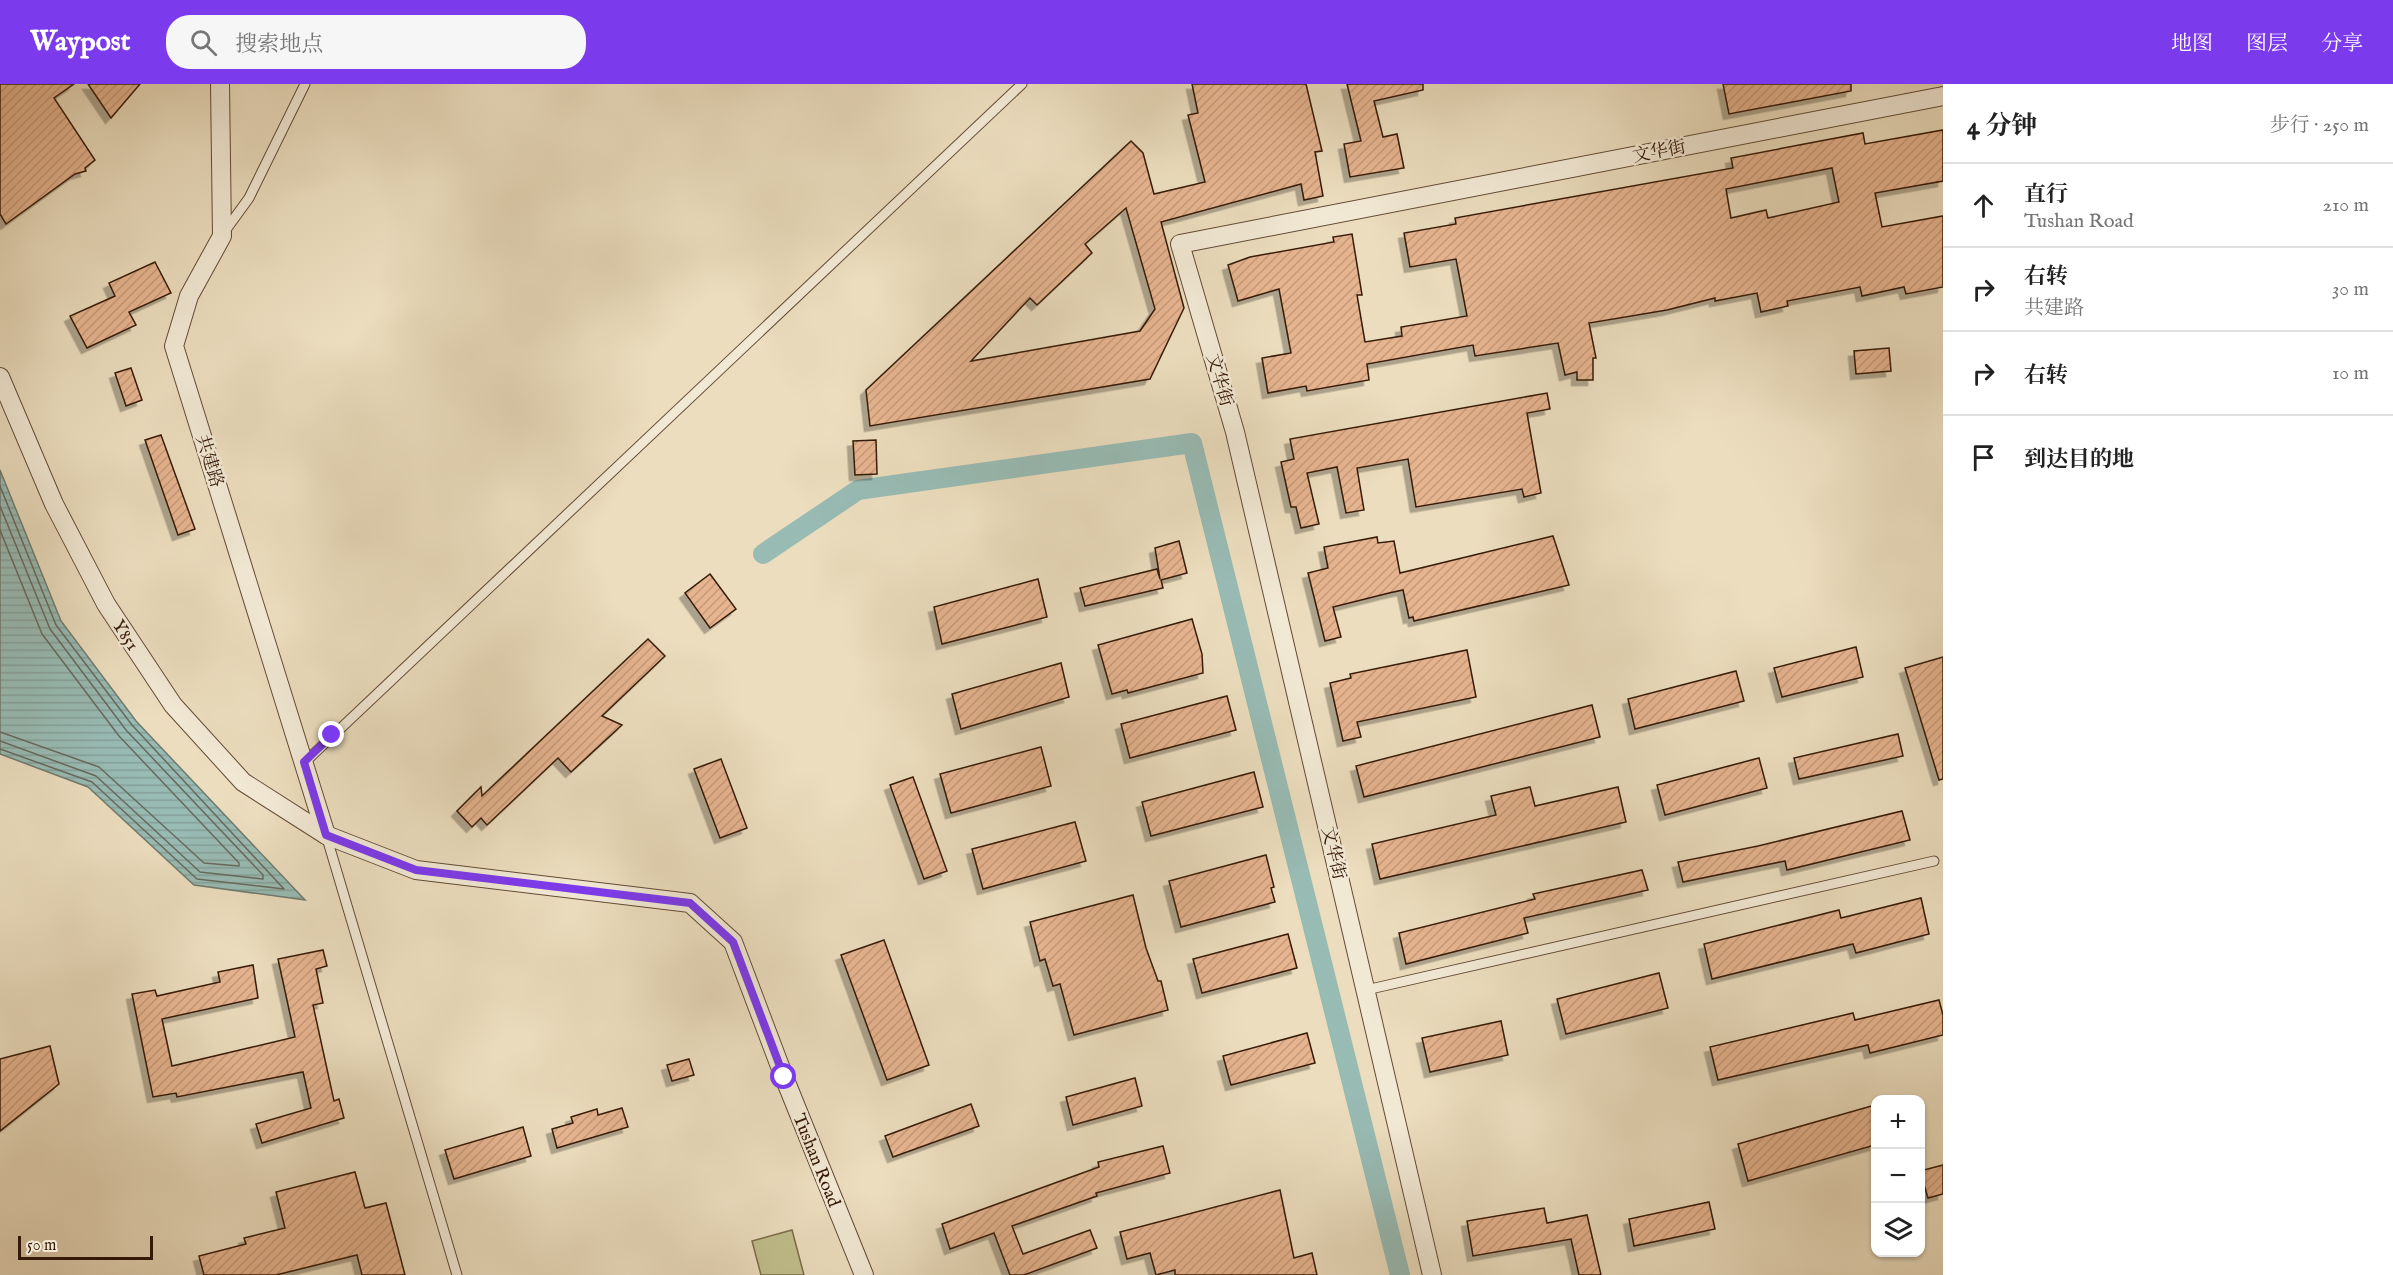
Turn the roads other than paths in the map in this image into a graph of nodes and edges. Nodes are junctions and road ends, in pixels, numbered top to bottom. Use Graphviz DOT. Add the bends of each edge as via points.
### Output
graph roads {
  1 [pos="220,84"];
  2 [pos="305,84"];
  3 [pos="1022,84"];
  4 [pos="1943,96"];
  5 [pos="222,236"];
  6 [pos="0,377"];
  7 [pos="304,762"];
  8 [pos="326,835"];
  9 [pos="1935,861"];
  10 [pos="1366,990"];
  11 [pos="457,1275"];
  12 [pos="864,1275"];
  13 [pos="1432,1275"];
  1 -- 5 [label="street, 共建路"];
  2 -- 5 [label="lane" via="249,198"];
  3 -- 7 [label="lane"];
  4 -- 10 [label="street, 文华街" via="1180,244 1235,432"];
  5 -- 7 [label="street, 共建路" via="189,296 174,346"];
  6 -- 8 [label="street, Y851" via="54,504 106,604 173,705 243,782"];
  7 -- 8 [label="street, 共建路"];
  8 -- 11 [label="lane"];
  8 -- 12 [label="street, Tushan Road" via="416,870 690,903 733,942"];
  9 -- 10 [label="lane"];
  10 -- 13 [label="street, 文华街"];
}
